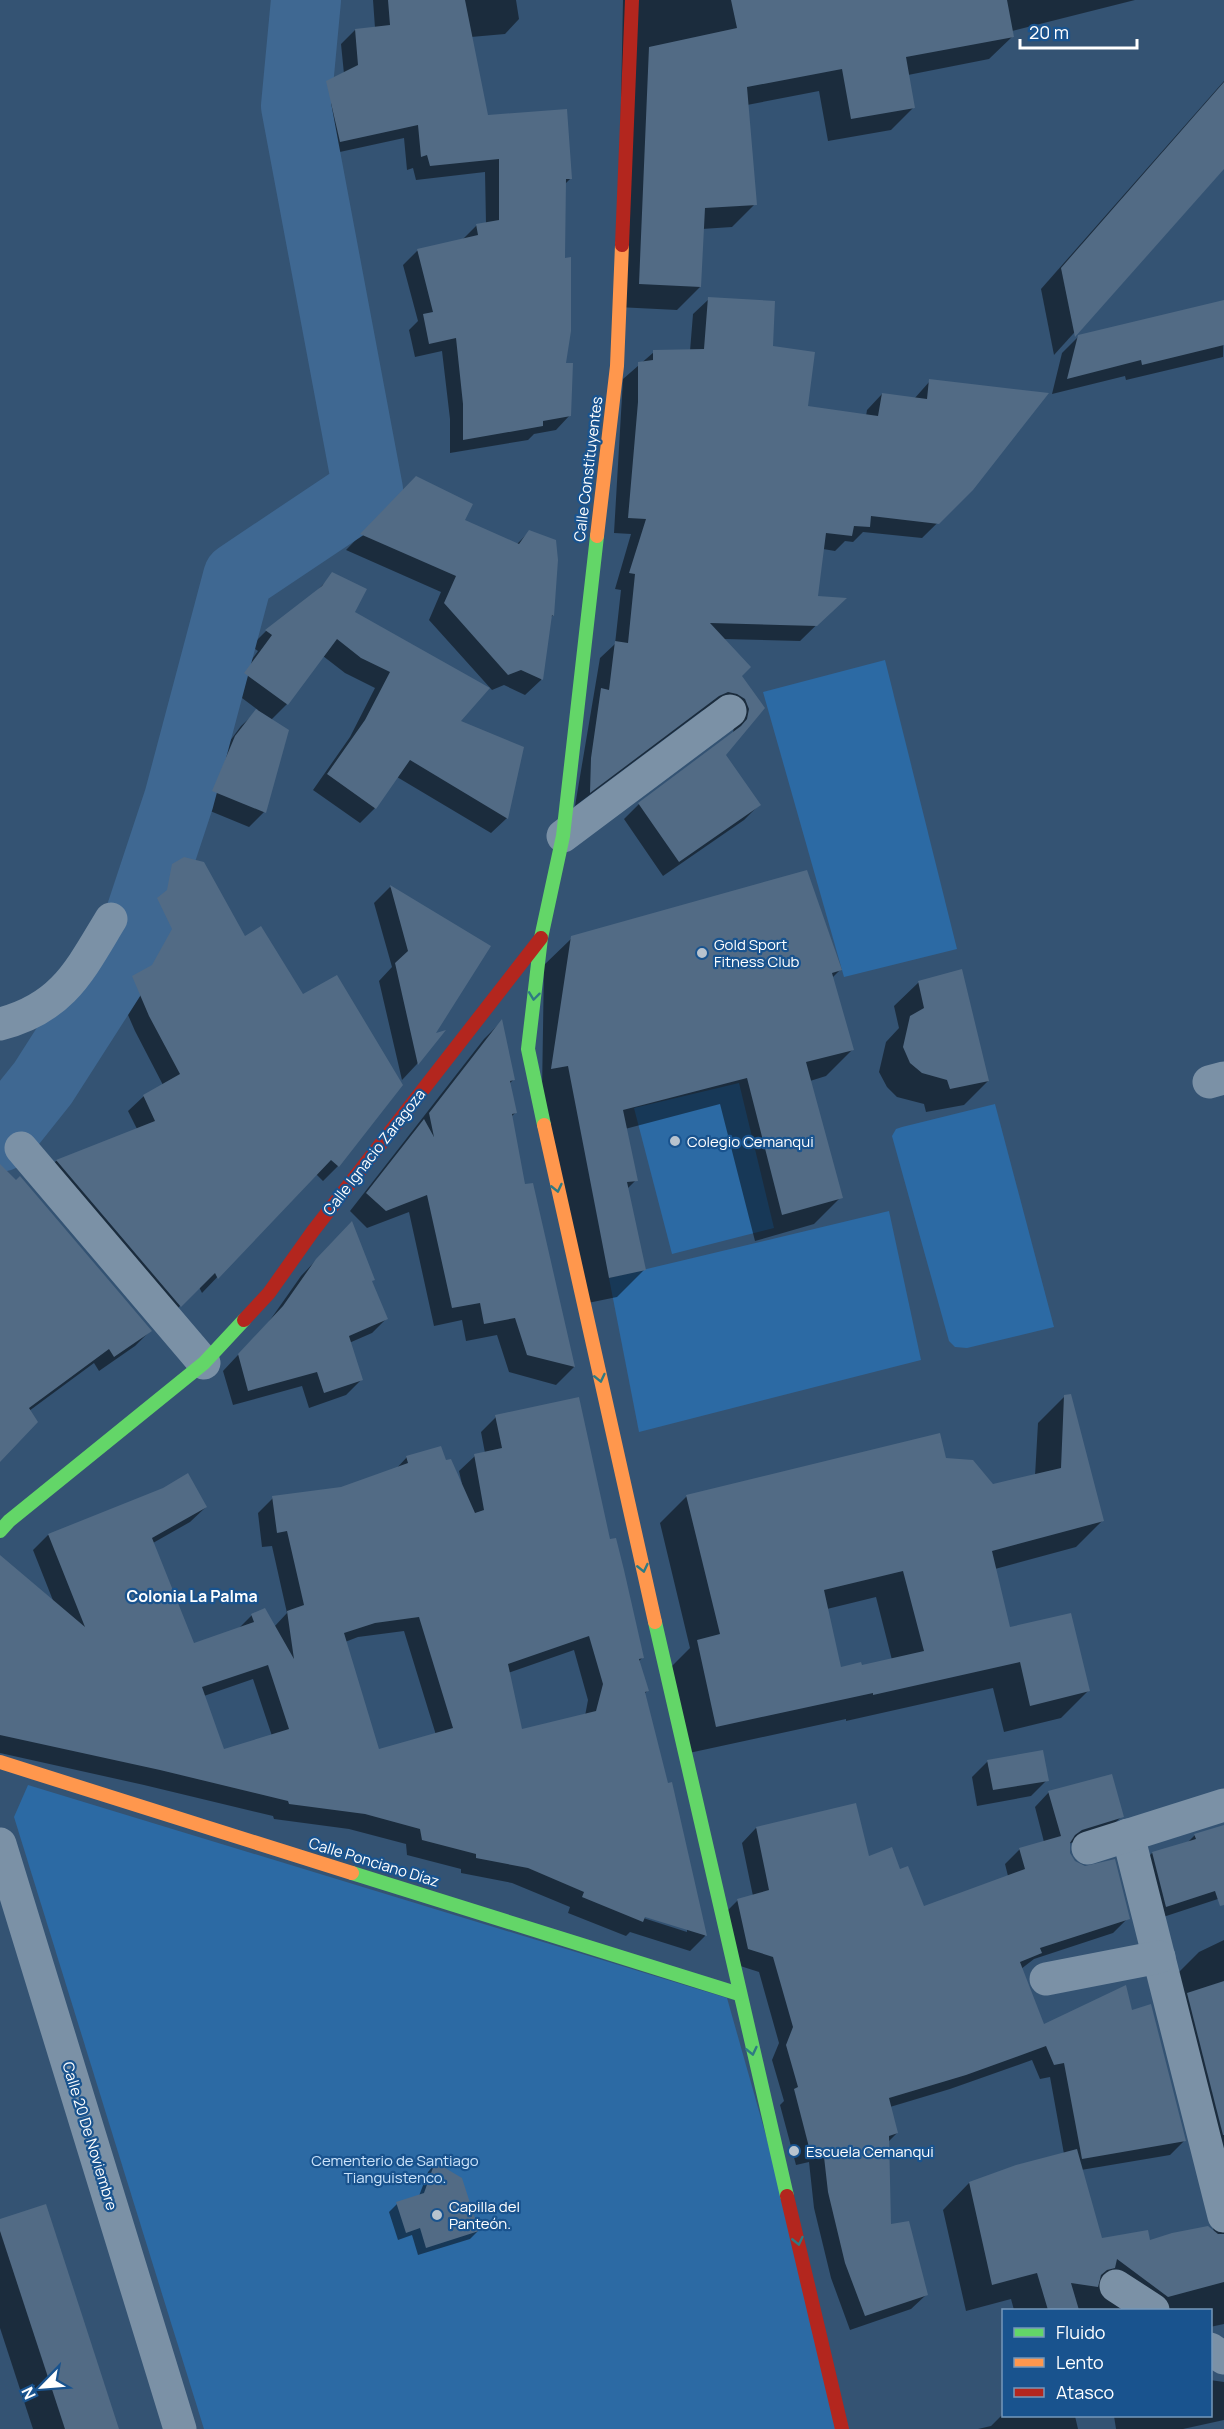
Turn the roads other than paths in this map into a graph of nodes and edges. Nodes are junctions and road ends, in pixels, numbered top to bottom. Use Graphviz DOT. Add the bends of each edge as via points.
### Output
graph roads {
  1 [pos="632,0"];
  2 [pos="730,711"];
  3 [pos="563,836"];
  4 [pos="111,919"];
  5 [pos="541,938"];
  6 [pos="0,1024"];
  7 [pos="21,1148"];
  8 [pos="204,1363"];
  9 [pos="0,1530"];
  10 [pos="0,1762"];
  11 [pos="1224,1805"];
  12 [pos="1128,1835"];
  13 [pos="0,1844"];
  14 [pos="1088,1848"];
  15 [pos="1159,1957"];
  16 [pos="1046,1978"];
  17 [pos="739,1994"];
  18 [pos="1224,2216"];
  19 [pos="1116,2286"];
  20 [pos="1151,2309"];
  21 [pos="180,2429"];
  22 [pos="842,2429"];
  1 -- 3 [label="main road, Calle Constituyentes" via="617,366"];
  2 -- 3 [label="street"];
  3 -- 5 [label="main road, Calle Constituyentes"];
  4 -- 6 [label="street" via="79,973 62,993 40,1009"];
  5 -- 8 [label="main road, Calle Ignacio Zaragoza" via="269,1293"];
  5 -- 17 [label="main road, Calle Constituyentes, one-way" via="528,1049"];
  7 -- 8 [label="street"];
  8 -- 9 [label="main road, Calle Ignacio Zaragoza"];
  10 -- 17 [label="main road, Calle Ponciano Díaz"];
  11 -- 12 [label="street"];
  12 -- 14 [label="street"];
  12 -- 15 [label="street"];
  13 -- 21 [label="street, Calle 20 De Noviembre"];
  15 -- 16 [label="street"];
  15 -- 18 [label="street"];
  17 -- 22 [label="main road, Calle Constituyentes, one-way"];
  19 -- 20 [label="street"];
}
